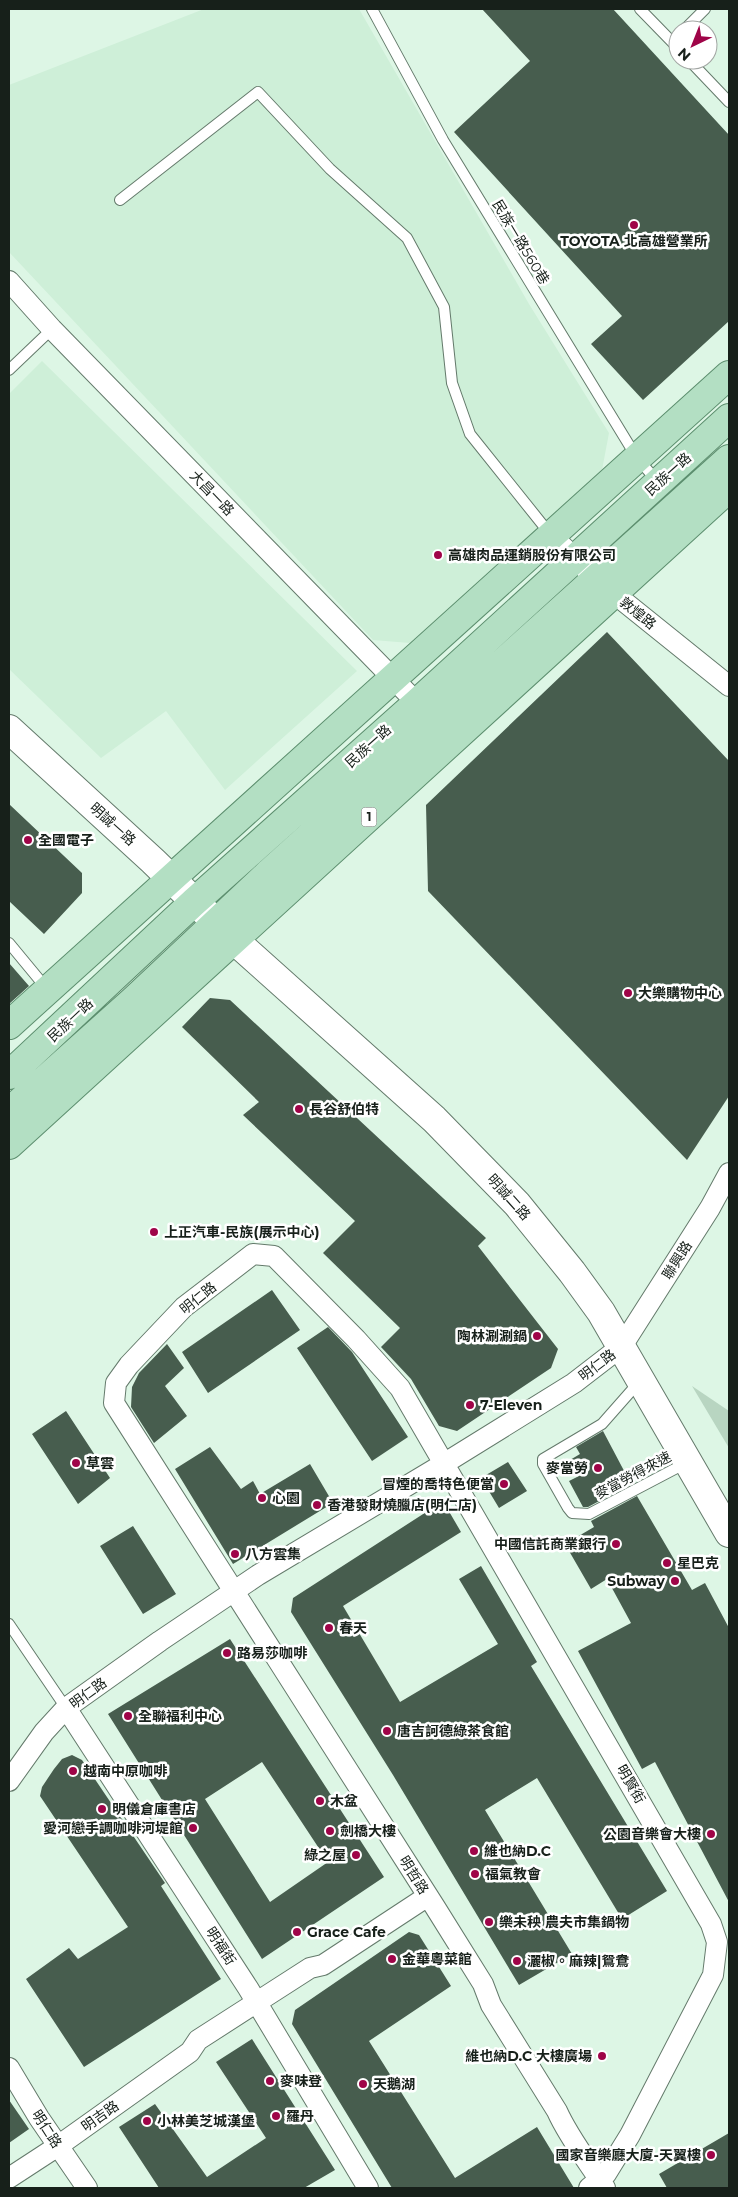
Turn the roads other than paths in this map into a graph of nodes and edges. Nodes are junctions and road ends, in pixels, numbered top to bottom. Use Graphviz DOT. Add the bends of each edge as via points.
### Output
graph roads {
  1 [pos="372,9"];
  2 [pos="640,9"];
  3 [pos="706,9"];
  4 [pos="694,20"];
  5 [pos="668,35"];
  6 [pos="699,70"];
  7 [pos="729,102"];
  8 [pos="120,200"];
  9 [pos="9,281"];
  10 [pos="52,329"];
  11 [pos="9,370"];
  12 [pos="729,375"];
  13 [pos="729,418"];
  14 [pos="637,458"];
  15 [pos="729,459"];
  16 [pos="658,482"];
  17 [pos="729,488"];
  18 [pos="551,535"];
  19 [pos="575,558"];
  20 [pos="605,586"];
  21 [pos="393,678"];
  22 [pos="729,686"];
  23 [pos="417,703"];
  24 [pos="9,729"];
  25 [pos="170,878"];
  26 [pos="194,902"];
  27 [pos="225,931"];
  28 [pos="9,943"];
  29 [pos="48,990"];
  30 [pos="9,1025"];
  31 [pos="9,1075"];
  32 [pos="9,1112"];
  33 [pos="9,1145"];
  34 [pos="728,1180"];
  35 [pos="622,1346"];
  36 [pos="641,1380"];
  37 [pos="688,1461"];
  38 [pos="445,1463"];
  39 [pos="729,1533"];
  40 [pos="234,1590"];
  41 [pos="9,1624"];
  42 [pos="66,1708"];
  43 [pos="9,1781"];
  44 [pos="428,1896"];
  45 [pos="259,2008"];
  46 [pos="9,2068"];
  47 [pos="58,2146"];
  48 [pos="9,2178"];
  49 [pos="603,2184"];
  50 [pos="87,2188"];
  51 [pos="368,2188"];
  1 -- 14 [label="lane, 民族一路560巷" via="443,140"];
  2 -- 5 [label="lane"];
  3 -- 4 [label="lane"];
  6 -- 7 [label="lane"];
  8 -- 18 [label="lane" via="258,92 330,169 407,238 444,307 452,383 470,434"];
  9 -- 10 [label="street, 大昌一路"];
  10 -- 11 [label="lane"];
  10 -- 21 [label="street, 大昌一路"];
  12 -- 14 [label="main road"];
  13 -- 16 [label="main road, 民族一路"];
  14 -- 16 [label="lane, 民族一路560巷"];
  14 -- 18 [label="main road"];
  15 -- 20 [label="main road, 民族一路 / 1"];
  16 -- 19 [label="main road, 民族一路"];
  17 -- 20 [label="main road, 民族一路 / 1"];
  18 -- 19 [label="street, 敦煌路"];
  18 -- 21 [label="main road"];
  19 -- 20 [label="street, 敦煌路"];
  19 -- 23 [label="main road, 民族一路"];
  20 -- 22 [label="street, 敦煌路"];
  20 -- 27 [label="main road, 民族一路 / 1"];
  21 -- 23 [label="street, 大昌一路"];
  21 -- 25 [label="main road"];
  23 -- 26 [label="main road, 民族一路"];
  24 -- 25 [label="street, 明誠一路"];
  25 -- 26 [label="street, 明誠一路"];
  25 -- 29 [label="main road"];
  26 -- 27 [label="street, 明誠一路"];
  26 -- 31 [label="main road, 民族一路"];
  27 -- 32 [label="main road, 民族一路 / 1" via="134,1000"];
  27 -- 33 [label="main road, 民族一路 / 1"];
  27 -- 35 [label="street, 明誠二路" via="434,1118 503,1189 572,1272"];
  28 -- 29 [label="lane"];
  29 -- 30 [label="main road"];
  34 -- 35 [label="street, 聯興路"];
  35 -- 36 [label="street, 明誠二路"];
  35 -- 38 [label="street, 明仁路" via="574,1382"];
  36 -- 37 [label="street, 明誠二路"];
  36 -- 37 [label="lane, 麥當勞得來速" via="602,1424 543,1459 568,1508 572,1512 589,1514"];
  37 -- 39 [label="street, 明誠二路"];
  38 -- 40 [label="street, 明仁路"];
  38 -- 40 [label="street, 明仁路" via="400,1388 356,1339 274,1256 253,1254 184,1307 116,1383 114,1403"];
  38 -- 49 [label="street, 明賢街" via="711,1924 717,1942 713,1975"];
  40 -- 42 [label="street, 明仁路"];
  40 -- 44 [label="street, 明哲路"];
  41 -- 42 [label="lane"];
  42 -- 43 [label="street, 明仁路" via="44,1732"];
  42 -- 45 [label="street, 明福街"];
  44 -- 45 [label="street, 明吉路" via="323,1965 315,1978"];
  44 -- 49 [label="street, 明哲路" via="557,2111 578,2132"];
  45 -- 47 [label="street, 明吉路" via="204,2051 190,2052"];
  45 -- 51 [label="street, 明福街"];
  46 -- 47 [label="street, 明仁路"];
  47 -- 48 [label="street, 明吉路"];
  47 -- 50 [label="street, 明仁路"];
}
